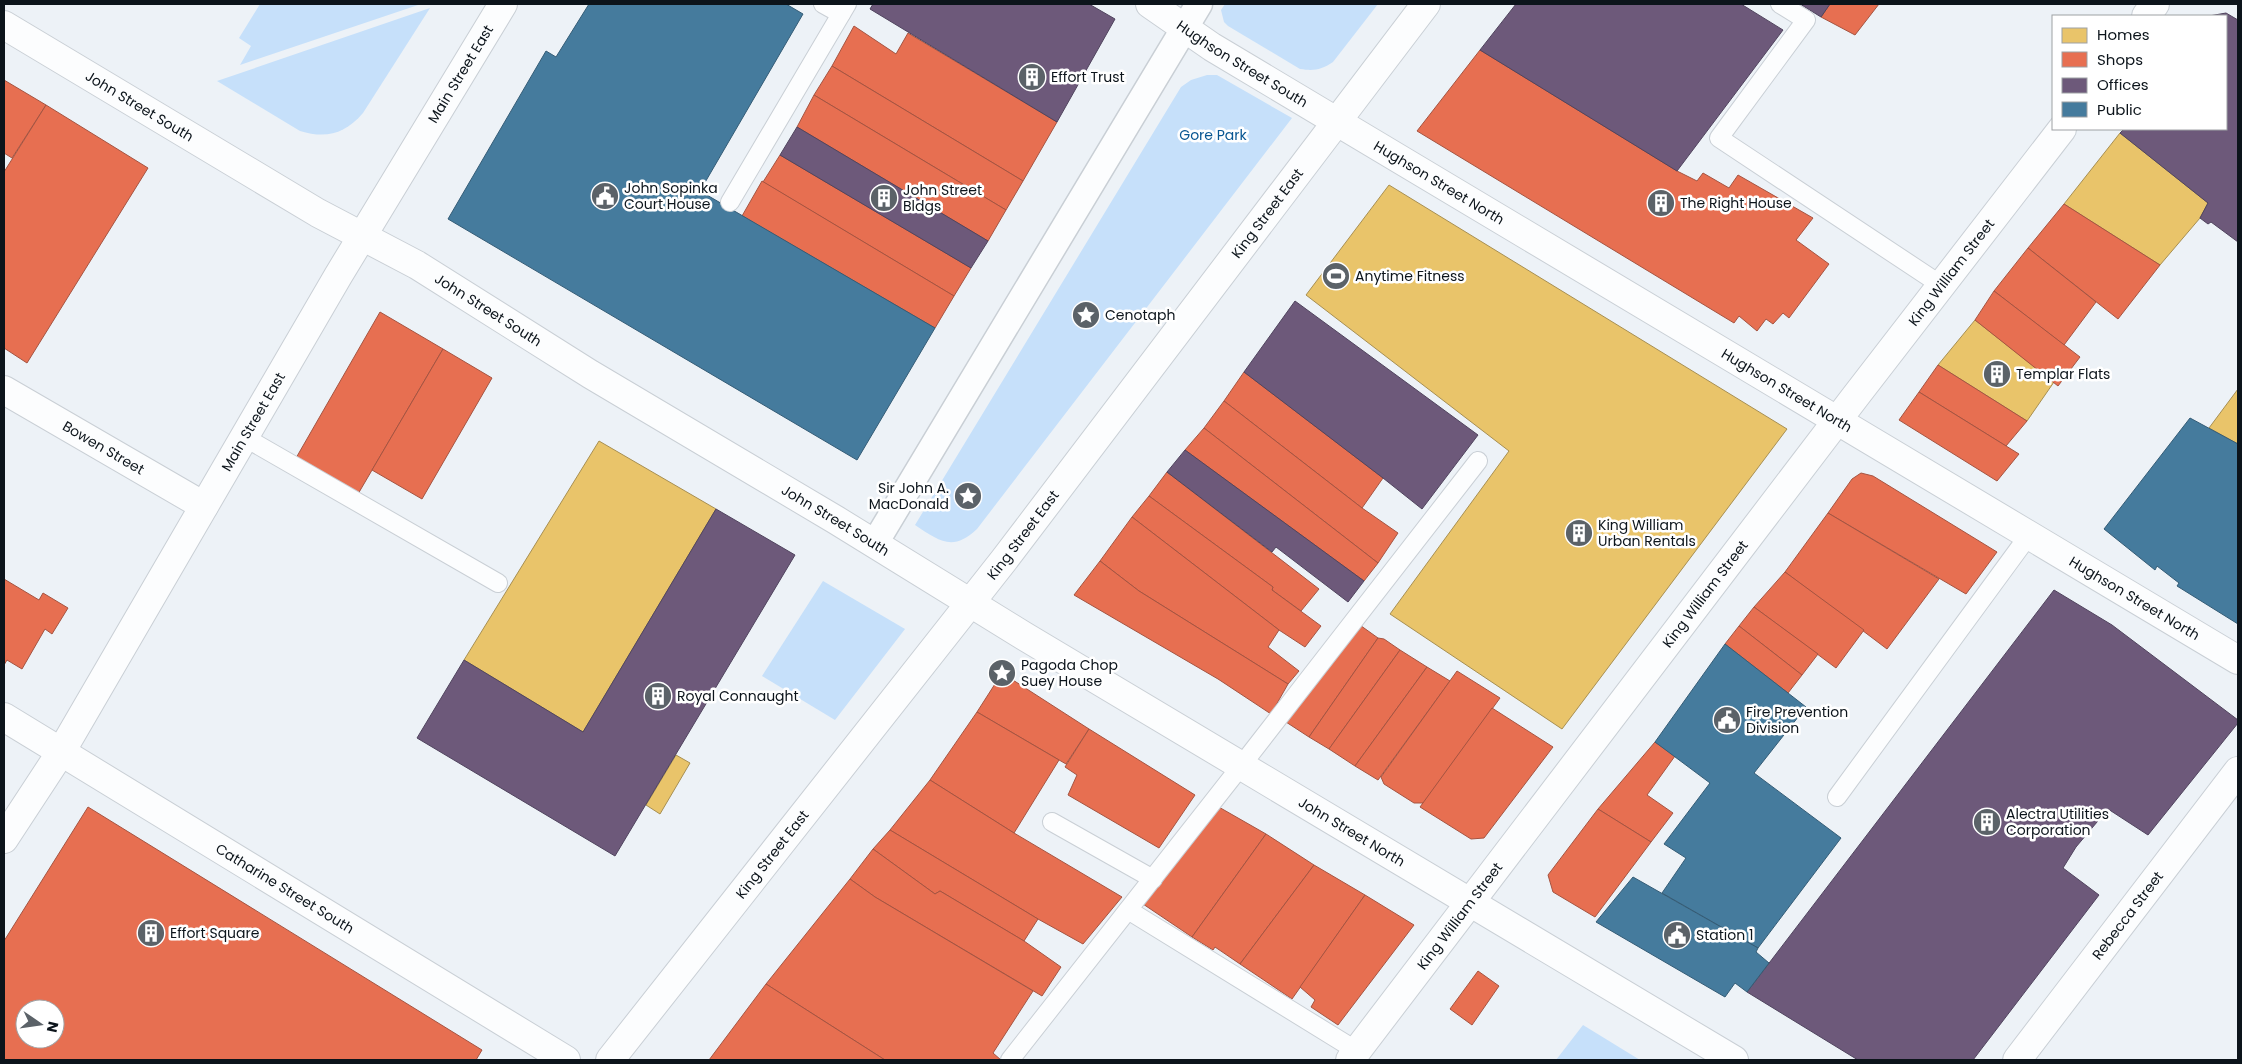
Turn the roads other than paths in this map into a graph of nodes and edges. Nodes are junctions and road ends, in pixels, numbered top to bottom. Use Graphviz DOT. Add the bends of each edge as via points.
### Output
graph roads {
  1 [pos="503,4"];
  2 [pos="823,4"];
  3 [pos="1150,4"];
  4 [pos="1199,4"];
  5 [pos="1426,4"];
  6 [pos="1780,4"];
  7 [pos="2155,4"];
  8 [pos="844,9"];
  9 [pos="2147,15"];
  10 [pos="4,24"];
  11 [pos="1185,27"];
  12 [pos="1336,121"];
  13 [pos="2061,130"];
  14 [pos="730,202"];
  15 [pos="363,236"];
  16 [pos="1941,286"];
  17 [pos="4,390"];
  18 [pos="1838,421"];
  19 [pos="244,437"];
  20 [pos="1478,462"];
  21 [pos="204,506"];
  22 [pos="2029,535"];
  23 [pos="874,543"];
  24 [pos="498,582"];
  25 [pos="971,603"];
  26 [pos="2238,660"];
  27 [pos="4,717"];
  28 [pos="61,752"];
  29 [pos="1241,766"];
  30 [pos="2238,770"];
  31 [pos="1837,797"];
  32 [pos="1052,822"];
  33 [pos="4,839"];
  34 [pos="1153,878"];
  35 [pos="1468,903"];
  36 [pos="1128,910"];
  37 [pos="1354,1056"];
  38 [pos="566,1060"];
  39 [pos="610,1060"];
  40 [pos="1010,1060"];
  41 [pos="1734,1060"];
  42 [pos="2017,1060"];
  1 -- 15 [label="main road, Main Street East"];
  2 -- 8 [label="lane"];
  3 -- 11 [label="main road, Hughson Street South"];
  4 -- 11 [label="street"];
  5 -- 12 [label="main road, King Street East"];
  6 -- 16 [label="lane" via="1806,20 1719,138"];
  7 -- 9 [label="main road"];
  8 -- 14 [label="lane"];
  10 -- 15 [label="main road, John Street South" via="318,213"];
  11 -- 12 [label="main road, Hughson Street South" via="1212,47"];
  11 -- 23 [label="street"];
  12 -- 18 [label="main road, Hughson Street North"];
  12 -- 25 [label="main road, King Street East"];
  13 -- 16 [label="main road, King William Street"];
  15 -- 19 [label="main road, Main Street East"];
  15 -- 23 [label="main road, John Street South"];
  16 -- 18 [label="main road, King William Street"];
  17 -- 21 [label="main road, Bowen Street"];
  18 -- 22 [label="main road, Hughson Street North"];
  18 -- 35 [label="main road, King William Street"];
  19 -- 21 [label="main road, Main Street East"];
  19 -- 24 [label="lane"];
  20 -- 29 [label="lane"];
  21 -- 28 [label="main road, Main Street East"];
  22 -- 26 [label="main road, Hughson Street North"];
  22 -- 31 [label="lane"];
  23 -- 25 [label="main road, John Street South"];
  25 -- 29 [label="main road, John Street North"];
  25 -- 39 [label="main road, King Street East"];
  27 -- 28 [label="main road, Catharine Street South"];
  28 -- 33 [label="main road, Main Street East"];
  28 -- 38 [label="main road, Catharine Street South"];
  29 -- 34 [label="lane"];
  29 -- 35 [label="main road, John Street North"];
  30 -- 42 [label="main road, Rebecca Street"];
  32 -- 34 [label="lane"];
  34 -- 36 [label="lane"];
  35 -- 37 [label="main road, King William Street"];
  35 -- 41 [label="main road, John Street North"];
  36 -- 37 [label="lane"];
  36 -- 40 [label="lane"];
}
